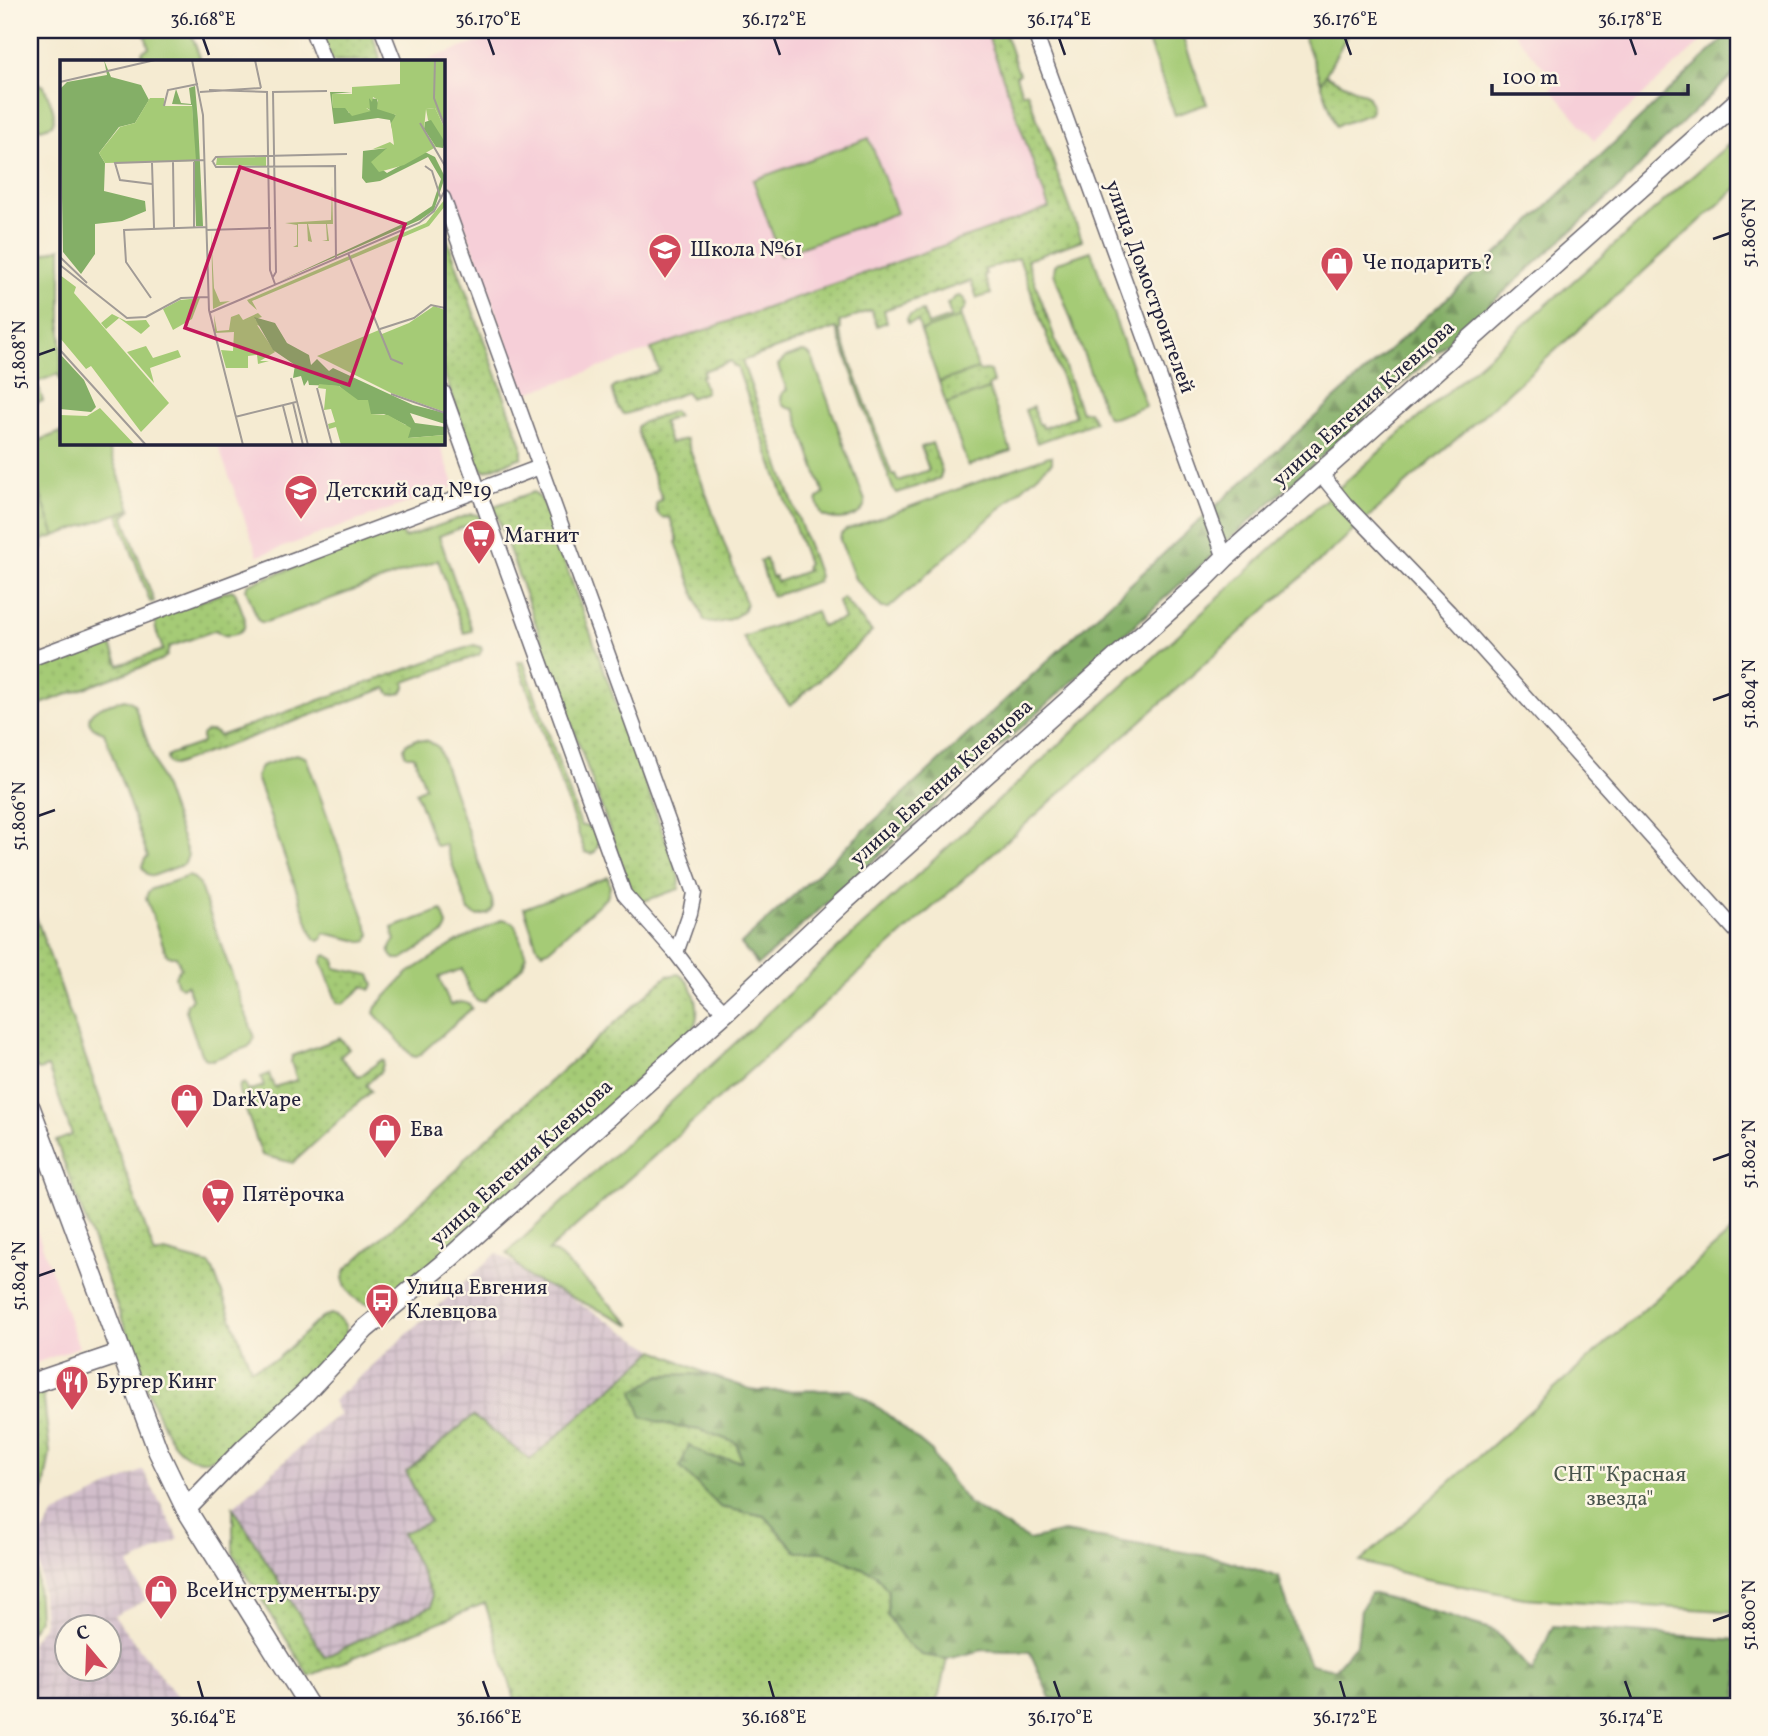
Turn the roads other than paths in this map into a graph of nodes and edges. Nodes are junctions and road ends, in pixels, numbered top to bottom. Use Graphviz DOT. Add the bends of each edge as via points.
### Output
graph roads {
  1 [pos="312,30"];
  2 [pos="382,30"];
  3 [pos="1034,30"];
  4 [pos="324,60"];
  5 [pos="394,60"];
  6 [pos="1738,101"];
  7 [pos="444,201"];
  8 [pos="444,395"];
  9 [pos="540,467"];
  10 [pos="1320,473"];
  11 [pos="478,490"];
  12 [pos="1225,558"];
  13 [pos="30,659"];
  14 [pos="1738,933"];
  15 [pos="676,953"];
  16 [pos="725,1013"];
  17 [pos="30,1107"];
  18 [pos="121,1353"];
  19 [pos="30,1384"];
  20 [pos="186,1509"];
  21 [pos="309,1706"];
  1 -- 4 [label="street"];
  2 -- 5 [label="street"];
  3 -- 12 [label="street, улица Домостроителей"];
  6 -- 10 [label="street, улица Евгения Клевцова"];
  7 -- 9 [label="street"];
  8 -- 11 [label="street"];
  9 -- 11 [label="street"];
  9 -- 15 [label="street" via="694,893"];
  10 -- 12 [label="street, улица Евгения Клевцова"];
  10 -- 14 [label="street"];
  11 -- 13 [label="street"];
  11 -- 15 [label="street" via="624,894"];
  12 -- 16 [label="street, улица Евгения Клевцова"];
  15 -- 16 [label="street"];
  16 -- 20 [label="street, улица Евгения Клевцова" via="365,1329"];
  17 -- 18 [label="street"];
  18 -- 19 [label="street"];
  18 -- 20 [label="street" via="146,1423"];
  20 -- 21 [label="street"];
}
